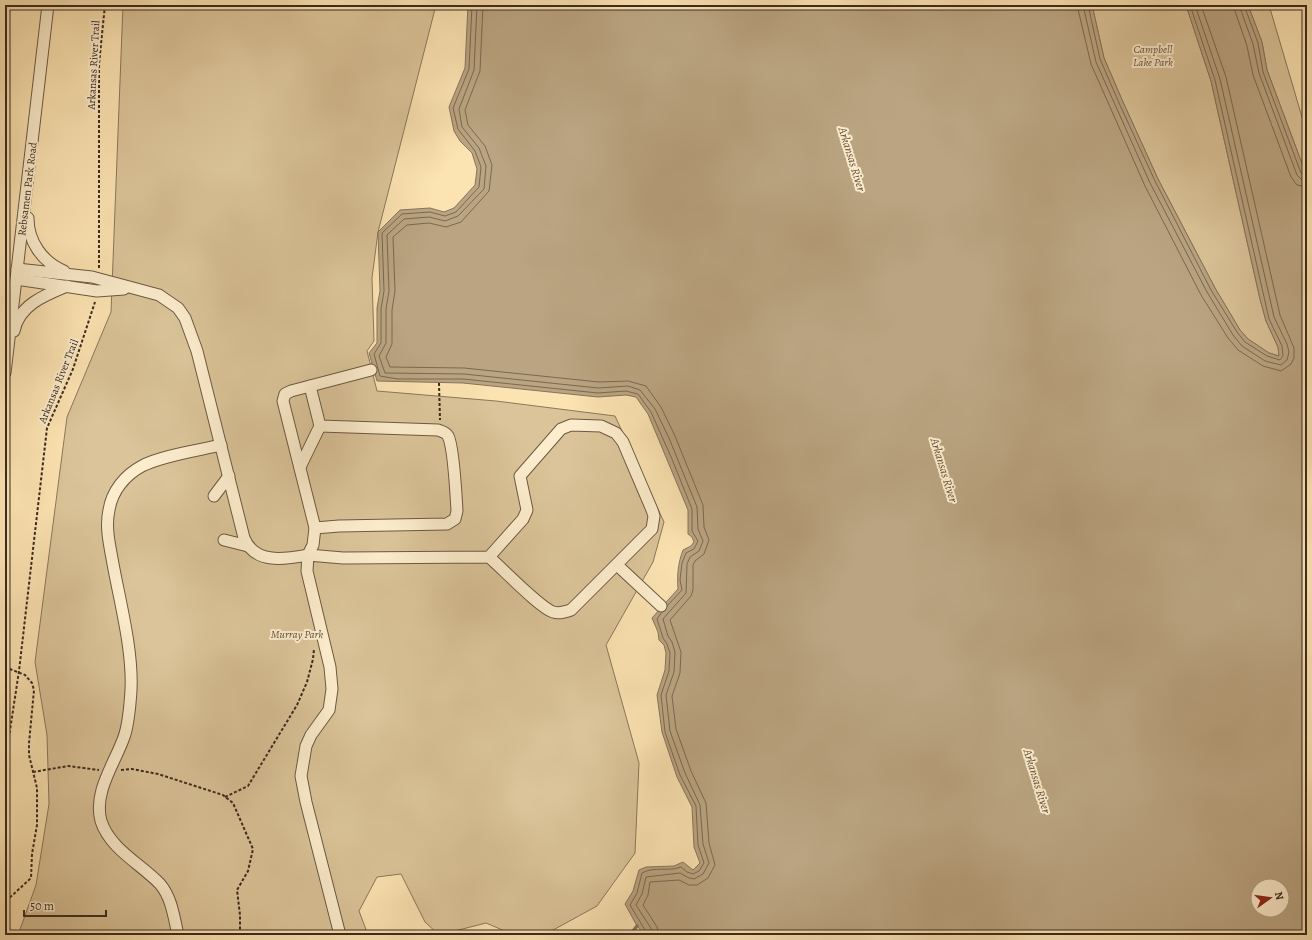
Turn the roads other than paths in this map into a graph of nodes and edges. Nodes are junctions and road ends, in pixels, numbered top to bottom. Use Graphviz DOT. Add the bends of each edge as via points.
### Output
graph roads {
  1 [pos="48,5"];
  2 [pos="28,177"];
  3 [pos="17,274"];
  4 [pos="74,275"];
  5 [pos="67,286"];
  6 [pos="130,288"];
  7 [pos="371,370"];
  8 [pos="5,374"];
  9 [pos="310,386"];
  10 [pos="320,426"];
  11 [pos="221,445"];
  12 [pos="300,467"];
  13 [pos="229,476"];
  14 [pos="214,496"];
  15 [pos="315,528"];
  16 [pos="224,540"];
  17 [pos="248,546"];
  18 [pos="308,556"];
  19 [pos="489,557"];
  20 [pos="617,565"];
  21 [pos="661,606"];
  22 [pos="178,935"];
  23 [pos="340,935"];
  1 -- 2 [label="street, Rebsamen Park Road"];
  2 -- 3 [label="street, Rebsamen Park Road"];
  2 -- 4 [label="street" via="28,224 35,246 49,263"];
  3 -- 4 [label="street"];
  3 -- 5 [label="street"];
  3 -- 8 [label="street, Rebsamen Park Road"];
  4 -- 6 [label="street" via="98,278"];
  5 -- 6 [label="street" via="97,291"];
  5 -- 8 [label="street" via="37,299 18,320 14,328"];
  6 -- 11 [label="street" via="148,290 159,295 178,308 185,318 197,351"];
  7 -- 9 [label="street"];
  9 -- 10 [label="street"];
  9 -- 12 [label="street" via="287,392 283,400"];
  10 -- 12 [label="street"];
  10 -- 15 [label="street" via="438,430 445,433 450,445 457,511 455,519 447,524"];
  11 -- 13 [label="street"];
  11 -- 22 [label="street" via="144,465 125,478 112,498 107,520 128,653 131,689 128,724 109,772 100,809 104,828 110,838 161,885 171,903"];
  12 -- 15 [label="street"];
  13 -- 14 [label="street"];
  13 -- 17 [label="street"];
  15 -- 18 [label="street" via="314,545"];
  16 -- 17 [label="street"];
  17 -- 18 [label="street" via="262,556 276,560"];
  18 -- 19 [label="street"];
  18 -- 23 [label="street" via="307,571 330,667 332,689 329,710 306,746 301,776"];
  19 -- 20 [label="street" via="542,605 552,612 559,613 576,607"];
  19 -- 20 [label="street" via="523,519 527,510 520,480 527,467 562,429 572,425 601,426 616,434 623,442 654,516 652,529"];
  20 -- 21 [label="street"];
}
